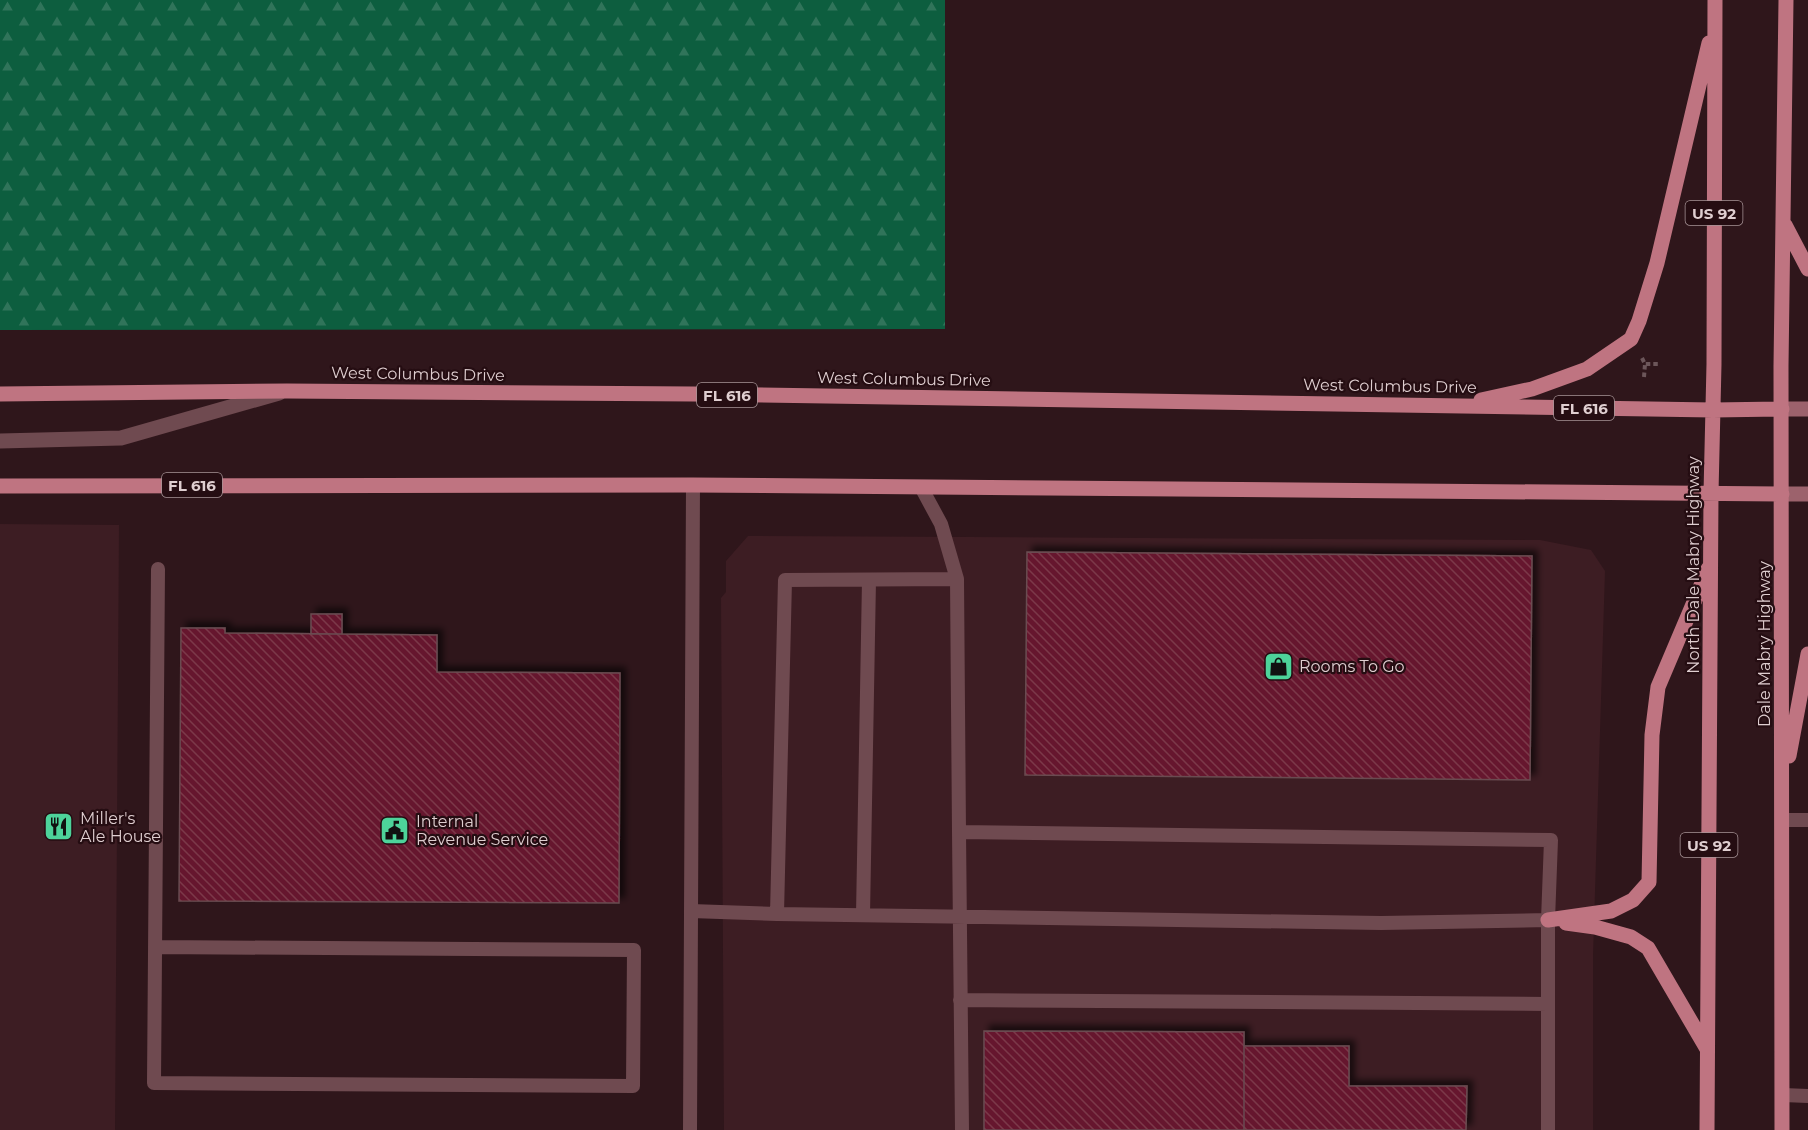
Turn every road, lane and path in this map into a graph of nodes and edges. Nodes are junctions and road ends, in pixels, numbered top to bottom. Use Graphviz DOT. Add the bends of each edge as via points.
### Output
graph roads {
  1 [pos="1715,0"];
  2 [pos="1786,0"];
  3 [pos="1715,16"];
  4 [pos="1784,222"];
  5 [pos="1808,269"];
  6 [pos="1640,355"];
  7 [pos="1645,364"];
  8 [pos="1659,364"];
  9 [pos="1644,377"];
  10 [pos="287,390"];
  11 [pos="0,394"];
  12 [pos="1454,405"];
  13 [pos="1782,409"];
  14 [pos="1808,409"];
  15 [pos="1713,410"];
  16 [pos="0,441"];
  17 [pos="693,485"];
  18 [pos="0,486"];
  19 [pos="921,487"];
  20 [pos="1711,493"];
  21 [pos="1782,494"];
  22 [pos="1808,494"];
  23 [pos="1712,561"];
  24 [pos="158,569"];
  25 [pos="957,579"];
  26 [pos="869,580"];
  27 [pos="1808,654"];
  28 [pos="1782,794"];
  29 [pos="1782,820"];
  30 [pos="1808,820"];
  31 [pos="959,832"];
  32 [pos="691,911"];
  33 [pos="777,914"];
  34 [pos="863,915"];
  35 [pos="959,917"];
  36 [pos="1548,920"];
  37 [pos="155,947"];
  38 [pos="960,1000"];
  39 [pos="1548,1004"];
  40 [pos="1707,1049"];
  41 [pos="1783,1095"];
  42 [pos="1808,1096"];
  43 [pos="690,1130"];
  44 [pos="962,1130"];
  45 [pos="1548,1130"];
  46 [pos="1707,1130"];
  47 [pos="1782,1130"];
  1 -- 3 [label="main road, North Dale Mabry Highway / US 92"];
  2 -- 4 [label="main road"];
  3 -- 12 [label="main road" via="1657,263 1631,339 1587,369 1532,389"];
  3 -- 15 [label="main road, North Dale Mabry Highway / US 92"];
  4 -- 5 [label="main road"];
  4 -- 13 [label="main road"];
  6 -- 7 [label="path"];
  7 -- 8 [label="path"];
  7 -- 9 [label="path"];
  10 -- 11 [label="main road, West Columbus Drive / FL 616"];
  10 -- 12 [label="main road, West Columbus Drive / FL 616"];
  10 -- 16 [label="street" via="121,438"];
  12 -- 15 [label="main road, West Columbus Drive / FL 616"];
  13 -- 14 [label="main road, West Columbus Drive"];
  13 -- 15 [label="main road, West Columbus Drive / FL 616"];
  13 -- 21 [label="main road"];
  15 -- 20 [label="main road, North Dale Mabry Highway / US 92"];
  17 -- 18 [label="main road, FL 616"];
  17 -- 19 [label="main road, FL 616"];
  17 -- 32 [label="lane"];
  19 -- 20 [label="main road, FL 616"];
  19 -- 25 [label="lane" via="941,524"];
  20 -- 21 [label="main road, FL 616"];
  20 -- 23 [label="main road, North Dale Mabry Highway / US 92"];
  21 -- 22 [label="main road"];
  21 -- 28 [label="main road, Dale Mabry Highway"];
  23 -- 36 [label="main road" via="1658,687 1652,735 1649,882 1633,900 1611,911"];
  23 -- 40 [label="main road, North Dale Mabry Highway / US 92"];
  24 -- 37 [label="lane"];
  25 -- 26 [label="lane"];
  25 -- 31 [label="lane"];
  26 -- 33 [label="lane" via="785,580"];
  26 -- 34 [label="lane"];
  27 -- 28 [label="main road"];
  28 -- 29 [label="main road"];
  29 -- 30 [label="lane"];
  29 -- 41 [label="main road"];
  31 -- 35 [label="lane"];
  31 -- 36 [label="lane" via="1551,840"];
  32 -- 33 [label="lane"];
  32 -- 43 [label="lane"];
  33 -- 34 [label="lane"];
  34 -- 35 [label="lane"];
  35 -- 36 [label="lane"];
  35 -- 38 [label="lane"];
  36 -- 39 [label="lane"];
  36 -- 40 [label="main road" via="1595,927 1631,938 1648,948"];
  37 -- 37 [label="lane" via="154,1083 633,1086 634,950"];
  38 -- 39 [label="lane"];
  38 -- 44 [label="lane"];
  39 -- 45 [label="lane"];
  40 -- 46 [label="main road, North Dale Mabry Highway / US 92"];
  41 -- 42 [label="lane"];
  41 -- 47 [label="main road"];
}
